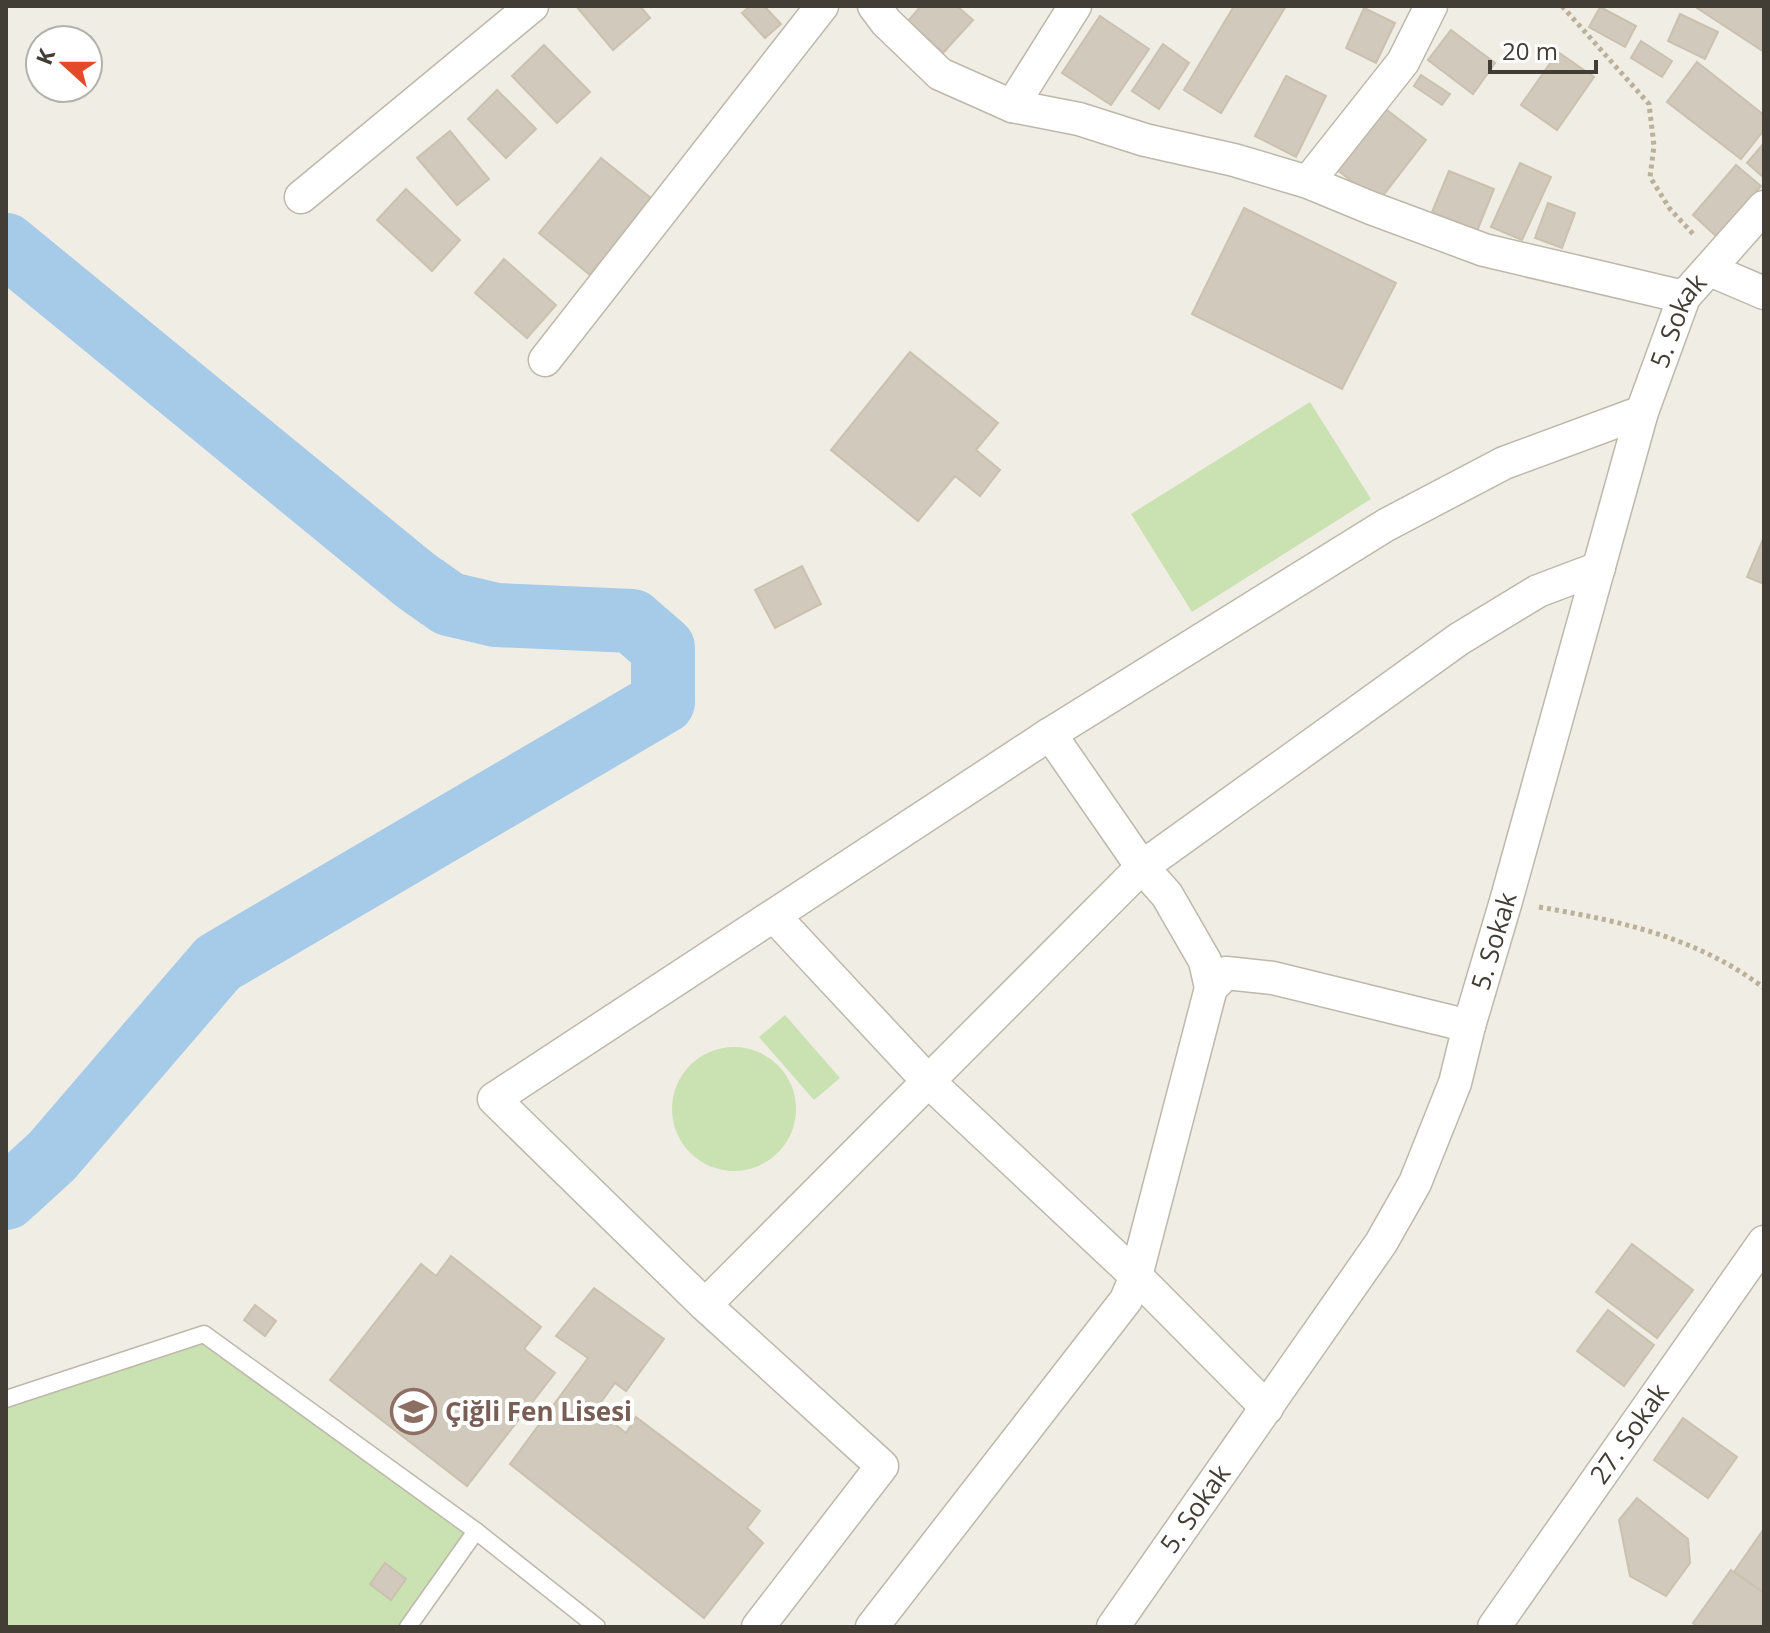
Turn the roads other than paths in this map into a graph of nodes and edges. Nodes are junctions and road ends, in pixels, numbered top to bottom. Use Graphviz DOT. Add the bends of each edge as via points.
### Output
graph roads {
  1 [pos="532,6"];
  2 [pos="822,6"];
  3 [pos="874,6"];
  4 [pos="1075,6"];
  5 [pos="1431,6"];
  6 [pos="1012,106"];
  7 [pos="1308,182"];
  8 [pos="301,197"];
  9 [pos="1764,207"];
  10 [pos="1715,264"];
  11 [pos="1764,293"];
  12 [pos="1684,297"];
  13 [pos="545,360"];
  14 [pos="1642,412"];
  15 [pos="1599,568"];
  16 [pos="1050,734"];
  17 [pos="1142,867"];
  18 [pos="774,916"];
  19 [pos="1211,988"];
  20 [pos="1469,1026"];
  21 [pos="928,1081"];
  22 [pos="1764,1242"];
  23 [pos="1136,1276"];
  24 [pos="705,1305"];
  25 [pos="6,1399"];
  26 [pos="1267,1408"];
  27 [pos="476,1531"];
  28 [pos="408,1627"];
  29 [pos="597,1627"];
  30 [pos="758,1627"];
  31 [pos="872,1627"];
  32 [pos="1113,1627"];
  33 [pos="1494,1627"];
  1 -- 8 [label="street"];
  2 -- 13 [label="street"];
  3 -- 6 [label="street" via="940,74"];
  4 -- 6 [label="street"];
  5 -- 7 [label="street" via="1403,62"];
  6 -- 7 [label="street" via="1079,119"];
  7 -- 12 [label="street" via="1484,250"];
  9 -- 10 [label="street, 5. Sokak"];
  10 -- 11 [label="street"];
  10 -- 12 [label="street, 5. Sokak"];
  12 -- 14 [label="street, 5. Sokak"];
  14 -- 15 [label="street, 5. Sokak"];
  14 -- 16 [label="street" via="1504,463 1386,525"];
  15 -- 17 [label="street" via="1538,591 1459,639"];
  15 -- 20 [label="street, 5. Sokak"];
  16 -- 17 [label="street"];
  16 -- 18 [label="street"];
  17 -- 19 [label="street" via="1167,895 1205,961"];
  17 -- 21 [label="street"];
  18 -- 21 [label="street"];
  18 -- 24 [label="street" via="494,1099"];
  19 -- 20 [label="street" via="1226,973 1273,978"];
  19 -- 23 [label="street"];
  20 -- 26 [label="street, 5. Sokak" via="1455,1083 1415,1183 1381,1243"];
  21 -- 23 [label="street"];
  21 -- 24 [label="street"];
  22 -- 33 [label="street, 27. Sokak"];
  23 -- 26 [label="street"];
  23 -- 31 [label="street" via="1126,1300"];
  24 -- 30 [label="street" via="882,1466"];
  25 -- 27 [label="lane" via="204,1334"];
  26 -- 32 [label="street, 5. Sokak"];
  27 -- 28 [label="lane"];
  27 -- 29 [label="lane"];
}
